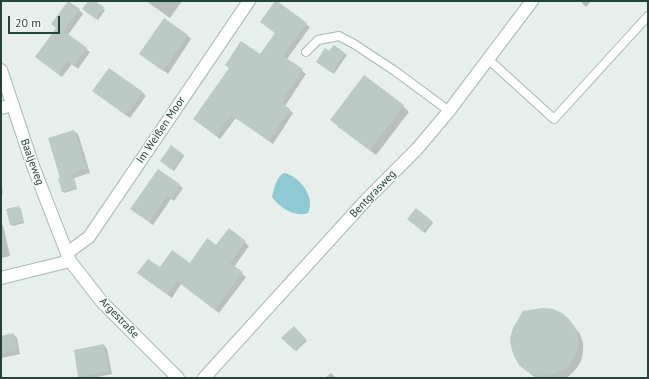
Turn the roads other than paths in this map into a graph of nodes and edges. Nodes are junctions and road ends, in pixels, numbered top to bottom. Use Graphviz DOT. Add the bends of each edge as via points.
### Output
graph roads {
  1 [pos="249,1"];
  2 [pos="532,1"];
  3 [pos="648,16"];
  4 [pos="306,52"];
  5 [pos="488,59"];
  6 [pos="1,70"];
  7 [pos="7,107"];
  8 [pos="449,111"];
  9 [pos="68,257"];
  10 [pos="1,278"];
  11 [pos="178,378"];
  12 [pos="204,378"];
  1 -- 9 [label="street, Im Weißen Moor" via="89,237"];
  2 -- 5 [label="street, Bentgrasweg"];
  3 -- 5 [label="lane" via="554,119"];
  4 -- 8 [label="lane" via="318,40 339,36 395,71"];
  5 -- 8 [label="street, Bentgrasweg"];
  6 -- 7 [label="street, Baaljeweg"];
  7 -- 9 [label="street, Baaljeweg"];
  8 -- 12 [label="street, Bentgrasweg" via="417,149 367,199"];
  9 -- 10 [label="street, Im Weißen Moor"];
  9 -- 11 [label="street, Argestraße" via="102,302"];
}
